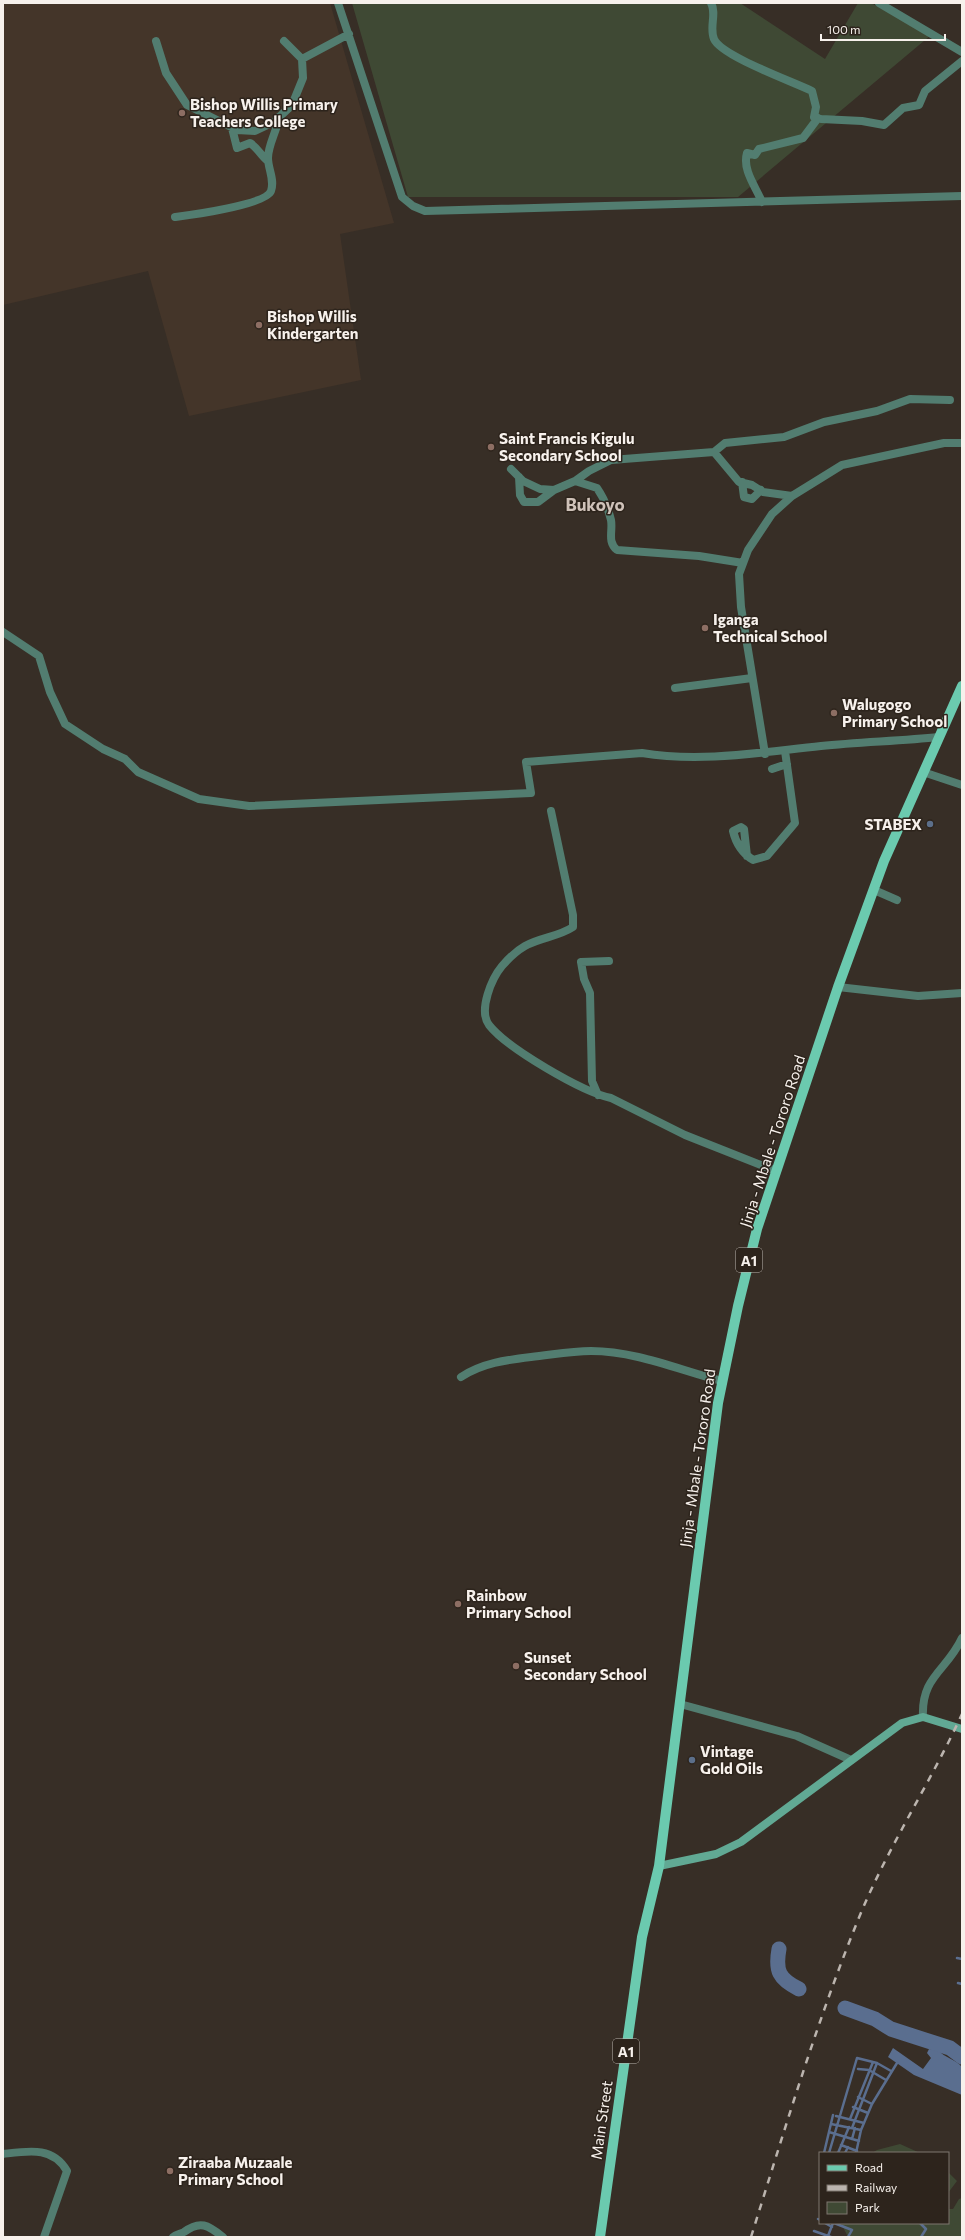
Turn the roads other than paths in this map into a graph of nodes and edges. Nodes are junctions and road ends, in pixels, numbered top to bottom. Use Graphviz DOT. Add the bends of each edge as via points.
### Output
graph roads {
  1 [pos="338,3"];
  2 [pos="711,3"];
  3 [pos="879,3"];
  4 [pos="349,34"];
  5 [pos="156,41"];
  6 [pos="284,41"];
  7 [pos="962,52"];
  8 [pos="302,59"];
  9 [pos="962,61"];
  10 [pos="279,117"];
  11 [pos="818,118"];
  12 [pos="232,128"];
  13 [pos="268,161"];
  14 [pos="962,196"];
  15 [pos="762,202"];
  16 [pos="175,217"];
  17 [pos="950,400"];
  18 [pos="962,443"];
  19 [pos="714,452"];
  20 [pos="511,469"];
  21 [pos="519,478"];
  22 [pos="575,481"];
  23 [pos="742,482"];
  24 [pos="554,490"];
  25 [pos="761,490"];
  26 [pos="792,496"];
  27 [pos="743,563"];
  28 [pos="3,632"];
  29 [pos="752,678"];
  30 [pos="962,686"];
  31 [pos="676,688"];
  32 [pos="939,737"];
  33 [pos="785,751"];
  34 [pos="765,754"];
  35 [pos="788,764"];
  36 [pos="772,769"];
  37 [pos="923,772"];
  38 [pos="962,785"];
  39 [pos="551,811"];
  40 [pos="747,856"];
  41 [pos="874,890"];
  42 [pos="897,900"];
  43 [pos="609,961"];
  44 [pos="838,987"];
  45 [pos="962,993"];
  46 [pos="598,1096"];
  47 [pos="776,1171"];
  48 [pos="461,1377"];
  49 [pos="722,1381"];
  50 [pos="962,1638"];
  51 [pos="680,1704"];
  52 [pos="923,1718"];
  53 [pos="962,1729"];
  54 [pos="851,1760"];
  55 [pos="659,1866"];
  56 [pos="3,2154"];
  57 [pos="44,2237"];
  58 [pos="173,2237"];
  59 [pos="223,2237"];
  60 [pos="600,2237"];
  1 -- 4 [label="street"];
  2 -- 11 [label="street" via="714,10 714,39 718,44 744,61 812,91 816,107 814,117"];
  3 -- 7 [label="street"];
  4 -- 8 [label="street"];
  4 -- 15 [label="street" via="402,197 425,211"];
  5 -- 12 [label="street" via="166,73 187,105"];
  6 -- 8 [label="street"];
  8 -- 10 [label="street" via="303,78 292,105"];
  9 -- 11 [label="street" via="925,91 918,104 903,108 884,125"];
  10 -- 12 [label="street" via="256,131"];
  10 -- 13 [label="street"];
  11 -- 15 [label="street" via="803,138 759,149 755,155 747,153 745,159 748,172"];
  12 -- 13 [label="street" via="237,148 250,143"];
  13 -- 16 [label="street" via="272,181 271,192 268,195 229,208"];
  14 -- 15 [label="street"];
  17 -- 19 [label="street" via="910,399 877,410 824,422 784,437 725,443"];
  18 -- 26 [label="street" via="944,443 842,465"];
  19 -- 22 [label="street" via="611,460 588,471"];
  19 -- 23 [label="street"];
  20 -- 21 [label="street"];
  21 -- 24 [label="street" via="540,489"];
  21 -- 24 [label="street" via="520,495 524,502 538,502"];
  22 -- 24 [label="street"];
  22 -- 27 [label="street" via="597,488 606,501 611,522 611,540 617,550"];
  23 -- 25 [label="street"];
  23 -- 25 [label="street" via="744,498 752,499"];
  25 -- 26 [label="street"];
  26 -- 27 [label="street" via="772,514 748,550"];
  27 -- 29 [label="street" via="739,574 741,607"];
  28 -- 34 [label="street" via="39,656 50,692 65,724 103,749 125,759 138,772 199,798 248,806 531,793 526,762 642,753 660,756"];
  29 -- 31 [label="street"];
  29 -- 34 [label="street"];
  30 -- 32 [label="main road, Jinja - Mbale - Tororo Road / A1"];
  32 -- 33 [label="street"];
  32 -- 37 [label="main road, Jinja - Mbale - Tororo Road / A1"];
  33 -- 34 [label="street"];
  33 -- 35 [label="street"];
  35 -- 36 [label="street"];
  35 -- 40 [label="street" via="795,823 767,856 753,860"];
  37 -- 38 [label="street"];
  37 -- 41 [label="main road, Jinja - Mbale - Tororo Road / A1"];
  39 -- 46 [label="street" via="573,915 573,926 563,934 525,946 502,966 489,986 485,1009 488,1024 517,1048 548,1069"];
  41 -- 42 [label="street"];
  41 -- 44 [label="main road, Jinja - Mbale - Tororo Road / A1"];
  43 -- 46 [label="street" via="581,962 590,993 592,1081"];
  44 -- 45 [label="street" via="918,996"];
  44 -- 47 [label="main road, Jinja - Mbale - Tororo Road / A1"];
  46 -- 47 [label="street" via="625,1105 685,1134"];
  47 -- 49 [label="main road, Jinja - Mbale - Tororo Road / A1" via="756,1236"];
  48 -- 49 [label="street" via="479,1366 507,1359 593,1351 678,1366"];
  49 -- 51 [label="main road, Jinja - Mbale - Tororo Road / A1"];
  50 -- 52 [label="street" via="957,1649 926,1688 922,1706"];
  51 -- 54 [label="street" via="797,1736"];
  51 -- 55 [label="main road, Jinja - Mbale - Tororo Road / A1"];
  52 -- 53 [label="main road"];
  52 -- 54 [label="main road" via="902,1723"];
  54 -- 55 [label="main road" via="741,1842 716,1854"];
  55 -- 60 [label="main road, Main Street / A1" via="642,1937"];
  56 -- 57 [label="street" via="31,2151 50,2154 62,2161 67,2171"];
  58 -- 59 [label="street" via="195,2225 215,2230"];
}
